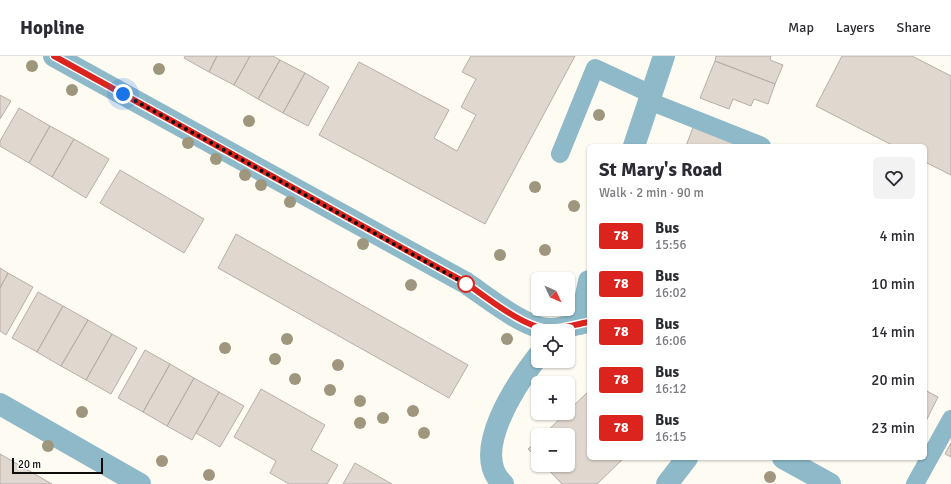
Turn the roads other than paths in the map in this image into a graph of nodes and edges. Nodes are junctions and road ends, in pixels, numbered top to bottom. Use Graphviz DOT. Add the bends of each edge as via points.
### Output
graph roads {
  1 [pos="54,56"];
  2 [pos="664,56"];
  3 [pos="650,98"];
  4 [pos="635,144"];
  5 [pos="757,144"];
  6 [pos="560,154"];
  7 [pos="587,298"];
  8 [pos="584,323"];
  9 [pos="531,324"];
  10 [pos="531,364"];
  11 [pos="0,404"];
  12 [pos="951,419"];
  13 [pos="685,460"];
  14 [pos="787,460"];
  15 [pos="140,484"];
  16 [pos="503,484"];
  17 [pos="667,484"];
  18 [pos="830,484"];
  19 [pos="915,484"];
  1 -- 9 [label="street" via="466,283 516,317"];
  2 -- 3 [label="street"];
  3 -- 4 [label="street"];
  3 -- 5 [label="lane"];
  3 -- 6 [label="lane" via="595,68"];
  7 -- 8 [label="street"];
  10 -- 16 [label="street" via="509,399 495,430 491,451 493,466"];
  11 -- 15 [label="street"];
  12 -- 19 [label="lane"];
  13 -- 17 [label="street"];
  14 -- 18 [label="street"];
}
